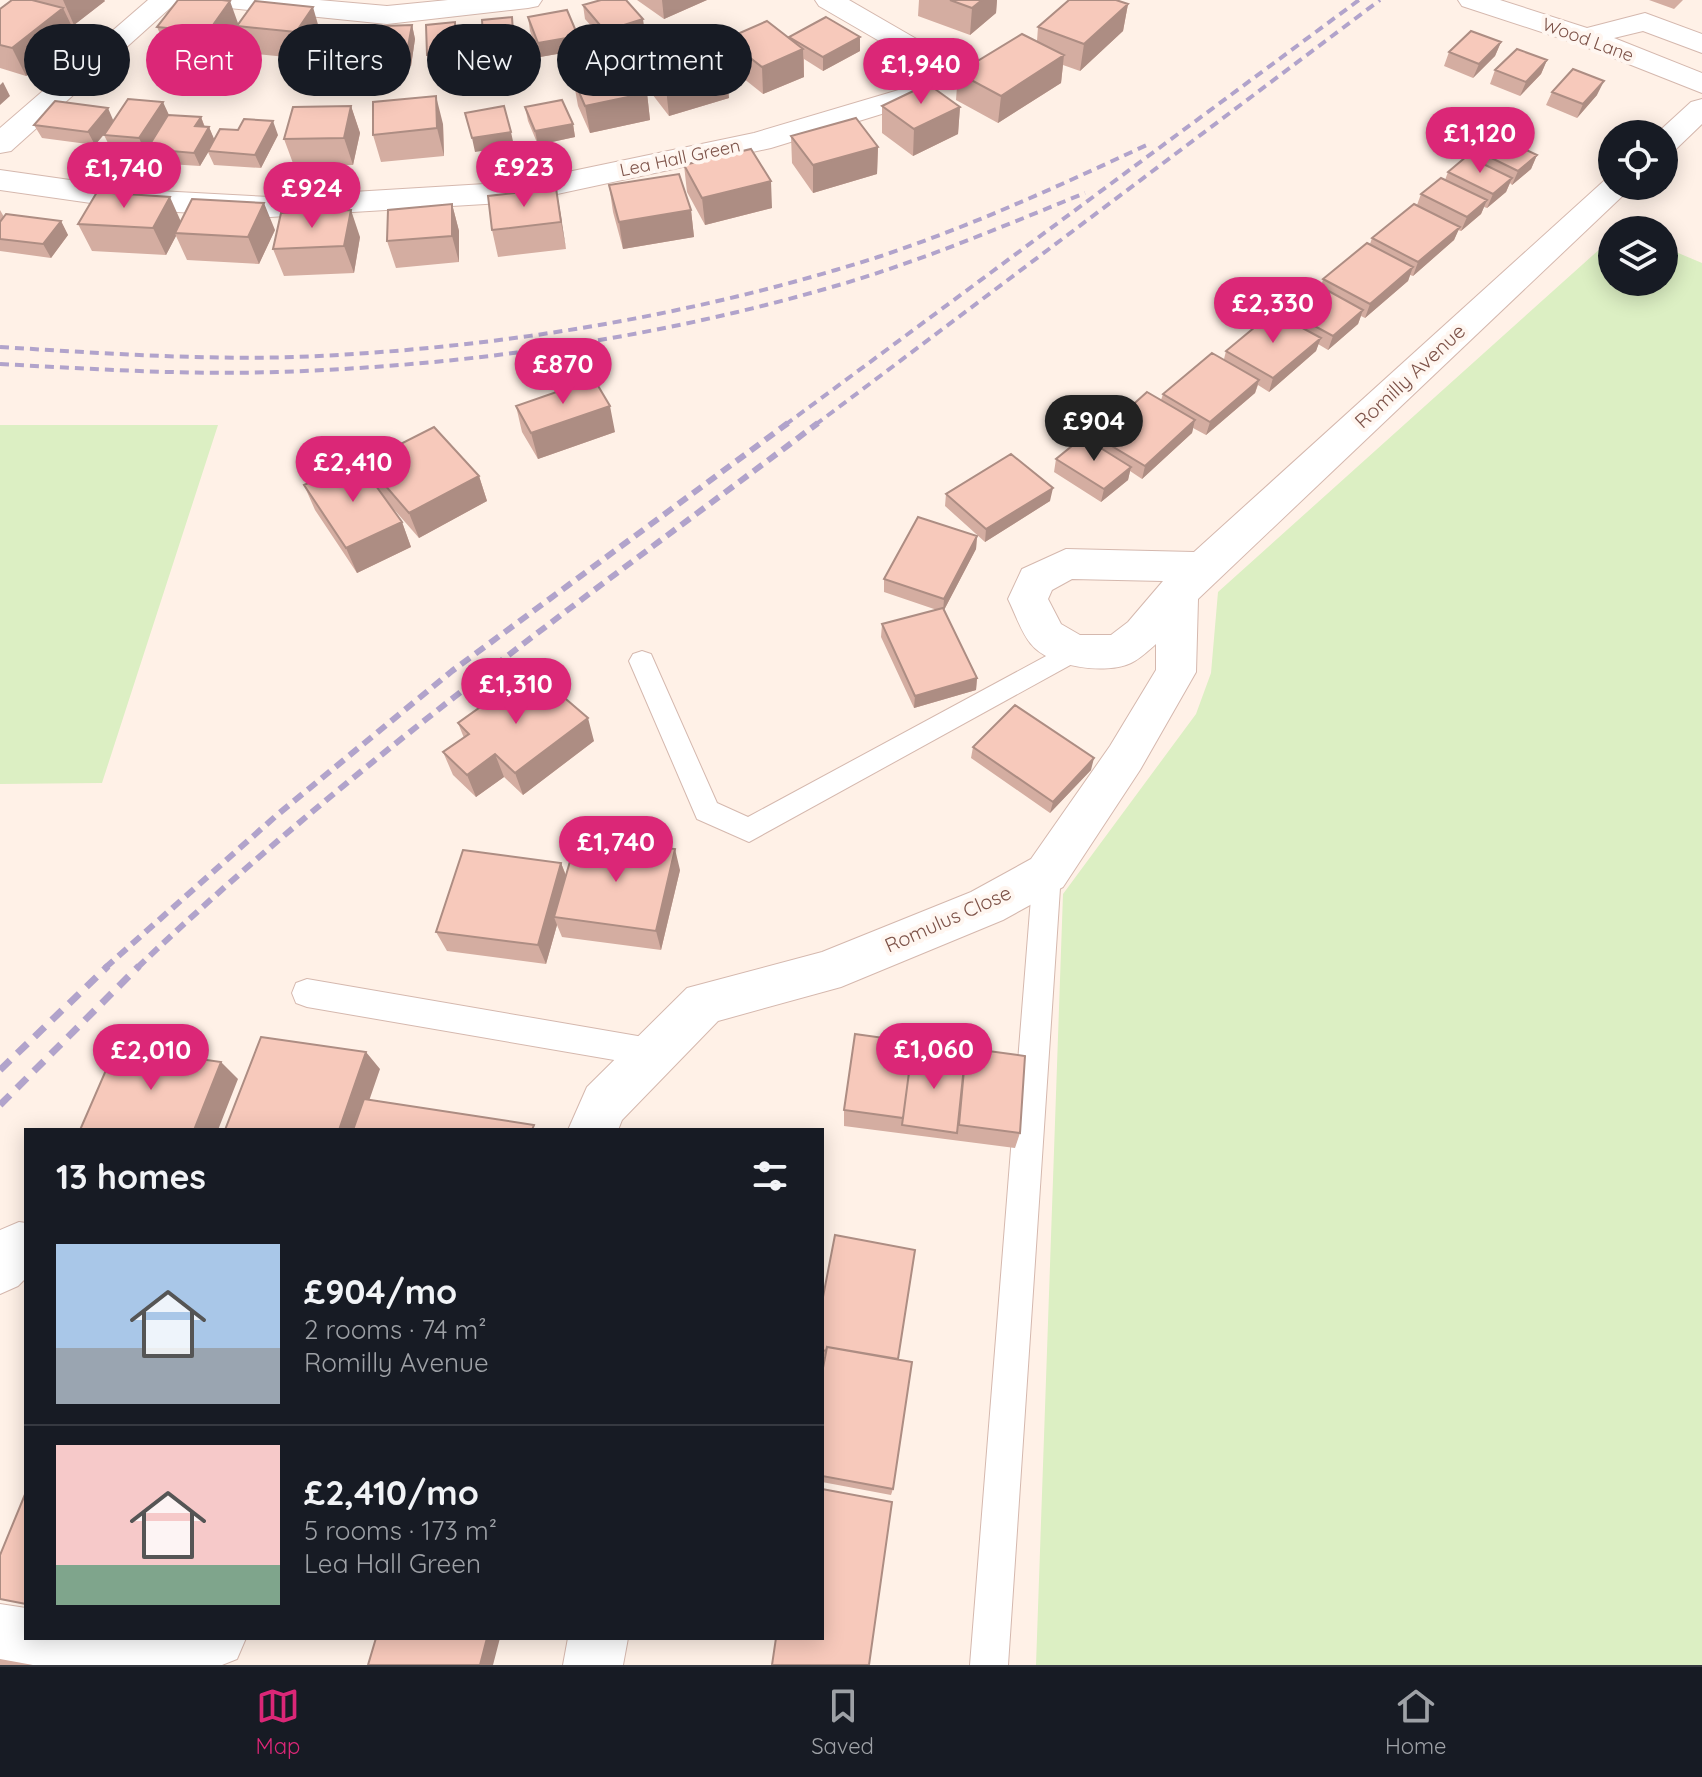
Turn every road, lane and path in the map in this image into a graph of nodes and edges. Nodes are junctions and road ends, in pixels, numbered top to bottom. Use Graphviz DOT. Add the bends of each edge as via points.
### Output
graph roads {
  1 [pos="165,0"];
  2 [pos="229,0"];
  3 [pos="528,0"];
  4 [pos="829,0"];
  5 [pos="1472,0"];
  6 [pos="1588,38"];
  7 [pos="1702,44"];
  8 [pos="1702,84"];
  9 [pos="1702,108"];
  10 [pos="1678,130"];
  11 [pos="0,144"];
  12 [pos="0,180"];
  13 [pos="1602,200"];
  14 [pos="1191,579"];
  15 [pos="1074,651"];
  16 [pos="642,661"];
  17 [pos="1047,873"];
  18 [pos="307,993"];
  19 [pos="655,1053"];
  20 [pos="594,1128"];
  21 [pos="24,1249"];
  22 [pos="0,1268"];
  23 [pos="0,1634"];
  24 [pos="24,1637"];
  25 [pos="42,1640"];
  26 [pos="209,1640"];
  27 [pos="598,1640"];
  28 [pos="593,1665"];
  29 [pos="989,1665"];
  1 -- 11 [label="street"];
  2 -- 3 [label="street" via="387,15"];
  4 -- 12 [label="street, Lea Hall Green" via="910,47 932,75 913,95 760,141 520,192 270,207 140,200"];
  5 -- 6 [label="street, Wood Lane"];
  6 -- 7 [label="street" via="1645,22"];
  6 -- 8 [label="street, Wood Lane"];
  9 -- 10 [label="street"];
  13 -- 14 [label="street, Romilly Avenue"];
  14 -- 15 [label="street, Romilly Avenue" via="1119,651"];
  14 -- 15 [label="street" via="1066,564 1036,580 1028,599 1046,635"];
  14 -- 17 [label="street, Romulus Close" via="1176,672"];
  15 -- 16 [label="lane" via="749,830 707,811"];
  17 -- 19 [label="street, Romulus Close" via="987,906 825,972 704,1003"];
  17 -- 29 [label="lane"];
  18 -- 19 [label="lane"];
  19 -- 20 [label="street, Romulus Close" via="604,1104"];
  21 -- 22 [label="street"];
  23 -- 24 [label="street"];
  25 -- 26 [label="street" via="153,1656"];
  27 -- 28 [label="street"];
}
